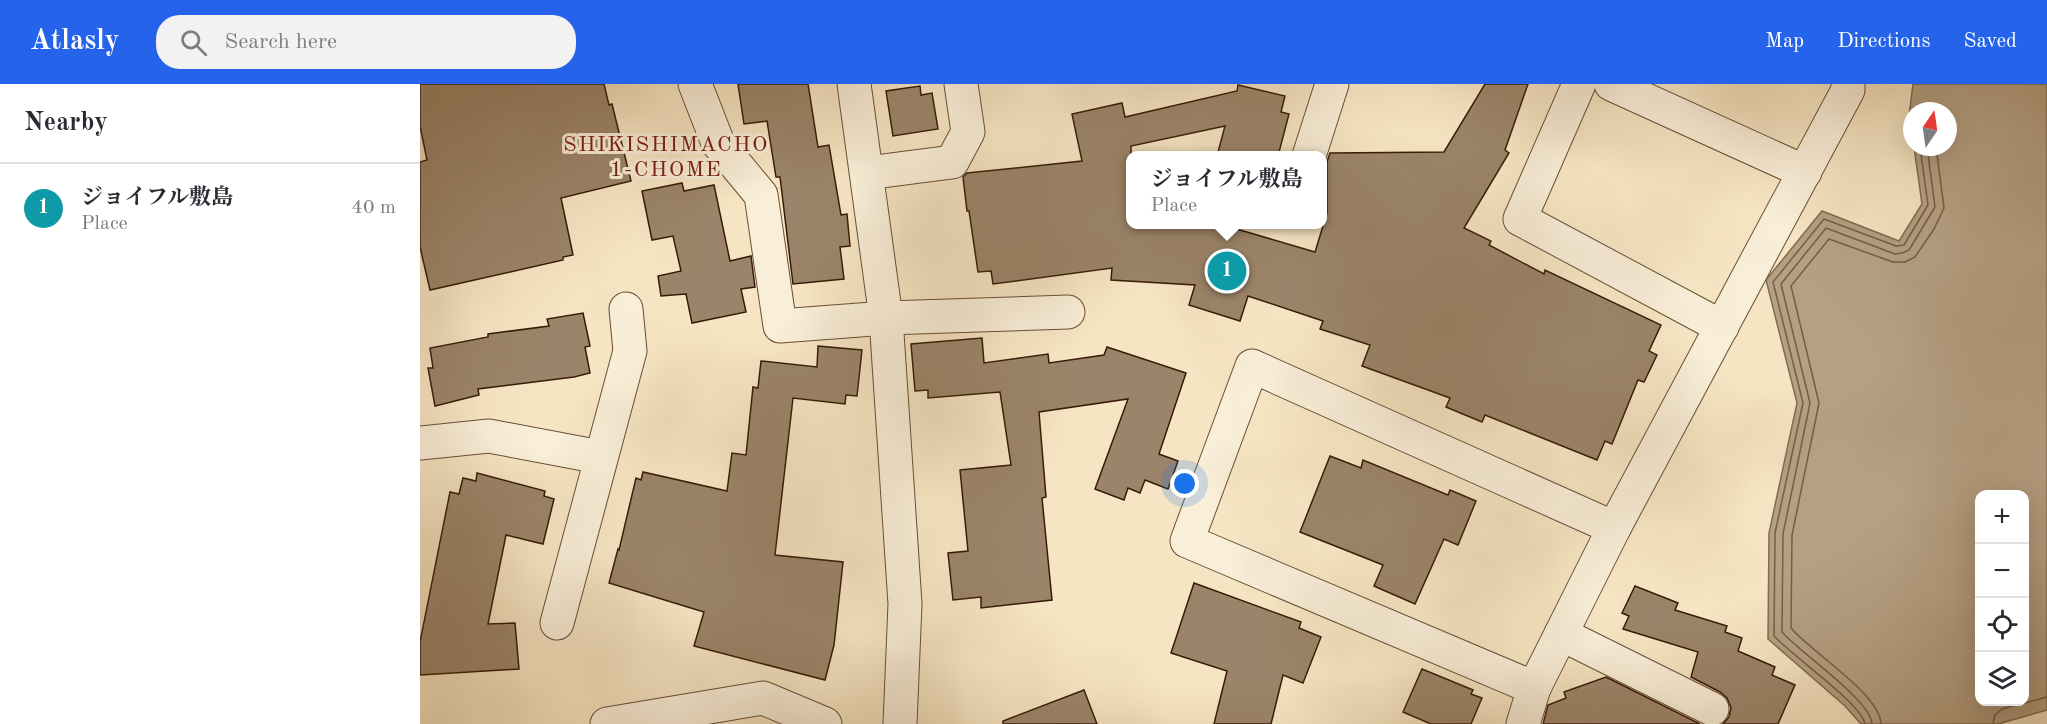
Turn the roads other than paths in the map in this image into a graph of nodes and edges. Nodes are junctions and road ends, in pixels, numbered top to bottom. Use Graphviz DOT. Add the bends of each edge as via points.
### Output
graph roads {
  1 [pos="695,84"];
  2 [pos="854,84"];
  3 [pos="961,84"];
  4 [pos="1332,84"];
  5 [pos="1580,84"];
  6 [pos="1611,84"];
  7 [pos="1848,84"];
  8 [pos="1311,151"];
  9 [pos="1805,172"];
  10 [pos="867,173"];
  11 [pos="626,309"];
  12 [pos="1068,312"];
  13 [pos="886,318"];
  14 [pos="1722,327"];
  15 [pos="420,443"];
  16 [pos="600,457"];
  17 [pos="1614,528"];
  18 [pos="557,623"];
  19 [pos="1561,634"];
  20 [pos="1534,688"];
  21 [pos="1712,709"];
  22 [pos="607,724"];
  23 [pos="825,724"];
  24 [pos="900,724"];
  25 [pos="1523,724"];
  1 -- 13 [label="street" via="718,143 761,195 780,326"];
  2 -- 10 [label="street"];
  3 -- 10 [label="street" via="968,132 952,162"];
  4 -- 8 [label="street"];
  5 -- 14 [label="street" via="1520,219"];
  6 -- 9 [label="street"];
  7 -- 9 [label="street"];
  9 -- 14 [label="street"];
  10 -- 13 [label="street"];
  11 -- 16 [label="street" via="630,351"];
  12 -- 13 [label="street"];
  13 -- 24 [label="street" via="905,604"];
  14 -- 17 [label="street"];
  15 -- 16 [label="street" via="489,436"];
  16 -- 18 [label="street"];
  17 -- 19 [label="street"];
  17 -- 20 [label="street" via="1252,366 1187,541"];
  19 -- 20 [label="street"];
  19 -- 21 [label="street"];
  20 -- 25 [label="street"];
  22 -- 23 [label="street" via="763,698"];
}
